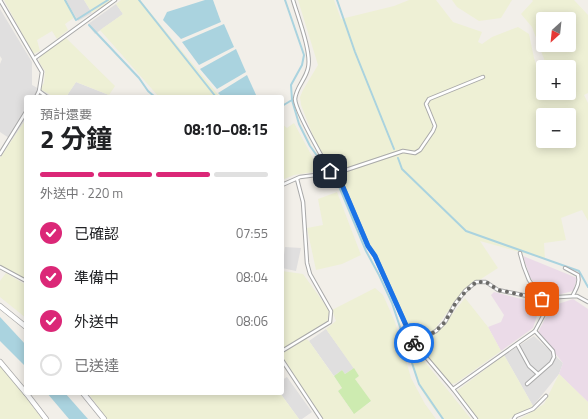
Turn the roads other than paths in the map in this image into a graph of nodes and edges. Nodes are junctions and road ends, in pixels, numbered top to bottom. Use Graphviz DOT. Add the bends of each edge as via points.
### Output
graph roads {
  1 [pos="0,0"];
  2 [pos="115,0"];
  3 [pos="293,0"];
  4 [pos="35,58"];
  5 [pos="483,77"];
  6 [pos="39,91"];
  7 [pos="37,95"];
  8 [pos="44,95"];
  9 [pos="24,115"];
  10 [pos="0,154"];
  11 [pos="330,171"];
  12 [pos="337,173"];
  13 [pos="297,179"];
  14 [pos="284,184"];
  15 [pos="520,253"];
  16 [pos="0,267"];
  17 [pos="565,268"];
  18 [pos="24,280"];
  19 [pos="573,295"];
  20 [pos="542,299"];
  21 [pos="588,302"];
  22 [pos="550,303"];
  23 [pos="0,306"];
  24 [pos="24,325"];
  25 [pos="535,331"];
  26 [pos="414,343"];
  27 [pos="517,344"];
  28 [pos="284,350"];
  29 [pos="0,362"];
  30 [pos="284,363"];
  31 [pos="538,374"];
  32 [pos="527,384"];
  33 [pos="453,389"];
  34 [pos="24,391"];
  35 [pos="28,395"];
  36 [pos="85,395"];
  37 [pos="546,396"];
  38 [pos="46,419"];
  39 [pos="104,419"];
  40 [pos="321,419"];
  41 [pos="476,419"];
  42 [pos="514,419"];
  1 -- 4 [label="lane"];
  2 -- 4 [label="lane"];
  3 -- 11 [label="lane" via="310,58 308,70 298,87 295,100 303,121"];
  4 -- 6 [label="lane" via="42,72"];
  5 -- 12 [label="lane" via="429,99 426,104 435,126 420,150 403,151"];
  6 -- 7 [label="lane"];
  6 -- 8 [label="lane"];
  9 -- 10 [label="lane"];
  11 -- 12 [label="lane"];
  11 -- 13 [label="lane"];
  12 -- 26 [label="lane"];
  13 -- 14 [label="lane"];
  13 -- 28 [label="lane" via="302,202 307,263 310,274 331,311 330,322"];
  15 -- 20 [label="lane" via="524,269"];
  16 -- 18 [label="lane"];
  17 -- 19 [label="lane" via="578,275 579,283"];
  19 -- 21 [label="lane"];
  19 -- 22 [label="lane" via="559,297"];
  20 -- 22 [label="lane"];
  20 -- 26 [label="lane" via="498,290 486,282 476,282 455,304 445,322 436,331"];
  22 -- 25 [label="lane"];
  23 -- 24 [label="street"];
  25 -- 27 [label="lane"];
  25 -- 31 [label="lane" via="553,351 554,357"];
  26 -- 33 [label="lane"];
  27 -- 31 [label="lane" via="529,366"];
  27 -- 33 [label="lane"];
  29 -- 34 [label="street"];
  30 -- 40 [label="lane"];
  31 -- 32 [label="lane"];
  33 -- 41 [label="lane"];
  35 -- 38 [label="street"];
  36 -- 39 [label="street"];
  37 -- 42 [label="lane" via="532,409"];
}
